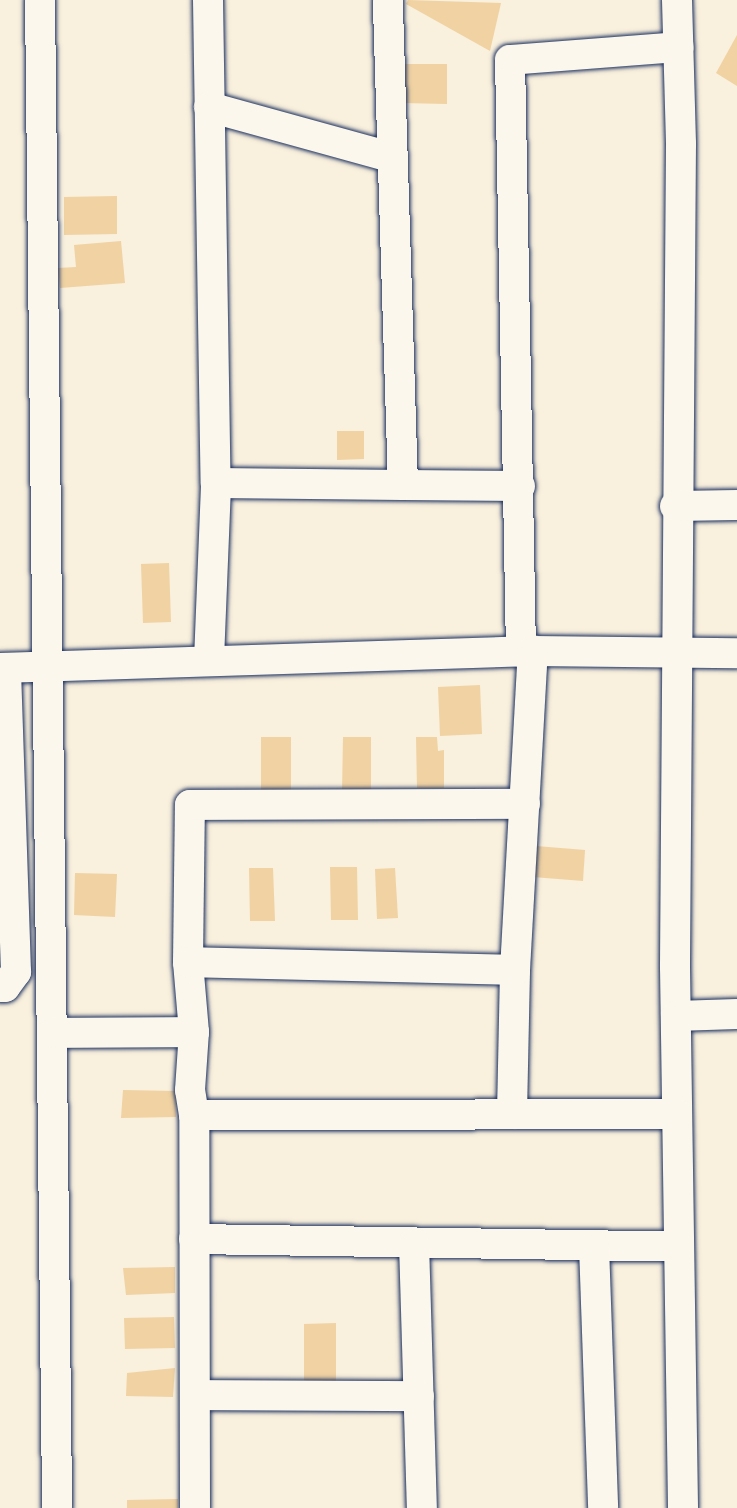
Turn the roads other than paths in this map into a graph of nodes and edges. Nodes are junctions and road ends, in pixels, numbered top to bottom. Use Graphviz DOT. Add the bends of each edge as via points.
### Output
graph roads {
  1 [pos="40,0"];
  2 [pos="208,0"];
  3 [pos="388,0"];
  4 [pos="677,0"];
  5 [pos="679,46"];
  6 [pos="209,108"];
  7 [pos="391,157"];
  8 [pos="216,483"];
  9 [pos="403,485"];
  10 [pos="520,486"];
  11 [pos="675,506"];
  12 [pos="737,506"];
  13 [pos="527,651"];
  14 [pos="737,653"];
  15 [pos="677,655"];
  16 [pos="209,660"];
  17 [pos="46,667"];
  18 [pos="3,668"];
  19 [pos="4,726"];
  20 [pos="525,804"];
  21 [pos="188,962"];
  22 [pos="515,970"];
  23 [pos="0,987"];
  24 [pos="737,1014"];
  25 [pos="676,1016"];
  26 [pos="194,1032"];
  27 [pos="54,1033"];
  28 [pos="512,1114"];
  29 [pos="677,1114"];
  30 [pos="194,1115"];
  31 [pos="195,1239"];
  32 [pos="414,1243"];
  33 [pos="594,1246"];
  34 [pos="679,1247"];
  35 [pos="195,1395"];
  36 [pos="418,1396"];
  37 [pos="57,1508"];
  38 [pos="195,1508"];
  39 [pos="422,1508"];
  40 [pos="603,1508"];
  41 [pos="683,1508"];
  1 -- 17 [label="street"];
  2 -- 6 [label="street"];
  3 -- 7 [label="street"];
  4 -- 5 [label="street"];
  5 -- 10 [label="street" via="510,60"];
  5 -- 11 [label="street"];
  6 -- 7 [label="street"];
  6 -- 8 [label="street"];
  7 -- 9 [label="street"];
  8 -- 9 [label="street"];
  8 -- 16 [label="street"];
  9 -- 10 [label="street"];
  10 -- 13 [label="street"];
  11 -- 12 [label="street"];
  11 -- 15 [label="street"];
  13 -- 15 [label="street"];
  13 -- 16 [label="street"];
  13 -- 20 [label="street"];
  14 -- 15 [label="street"];
  15 -- 25 [label="street"];
  16 -- 17 [label="street"];
  17 -- 18 [label="street"];
  17 -- 27 [label="street"];
  18 -- 19 [label="street"];
  19 -- 23 [label="street" via="16,972 5,987"];
  20 -- 21 [label="street" via="190,806"];
  20 -- 22 [label="street"];
  21 -- 22 [label="street"];
  21 -- 26 [label="street"];
  22 -- 28 [label="street"];
  24 -- 25 [label="street"];
  25 -- 29 [label="street"];
  26 -- 27 [label="street"];
  26 -- 30 [label="street" via="190,1090"];
  27 -- 37 [label="street"];
  28 -- 29 [label="street"];
  28 -- 30 [label="street"];
  29 -- 34 [label="street"];
  30 -- 31 [label="street"];
  31 -- 32 [label="street"];
  31 -- 35 [label="street"];
  32 -- 33 [label="street"];
  32 -- 36 [label="street"];
  33 -- 34 [label="street"];
  33 -- 40 [label="street"];
  34 -- 41 [label="street"];
  35 -- 36 [label="street"];
  35 -- 38 [label="street"];
  36 -- 39 [label="street"];
}
